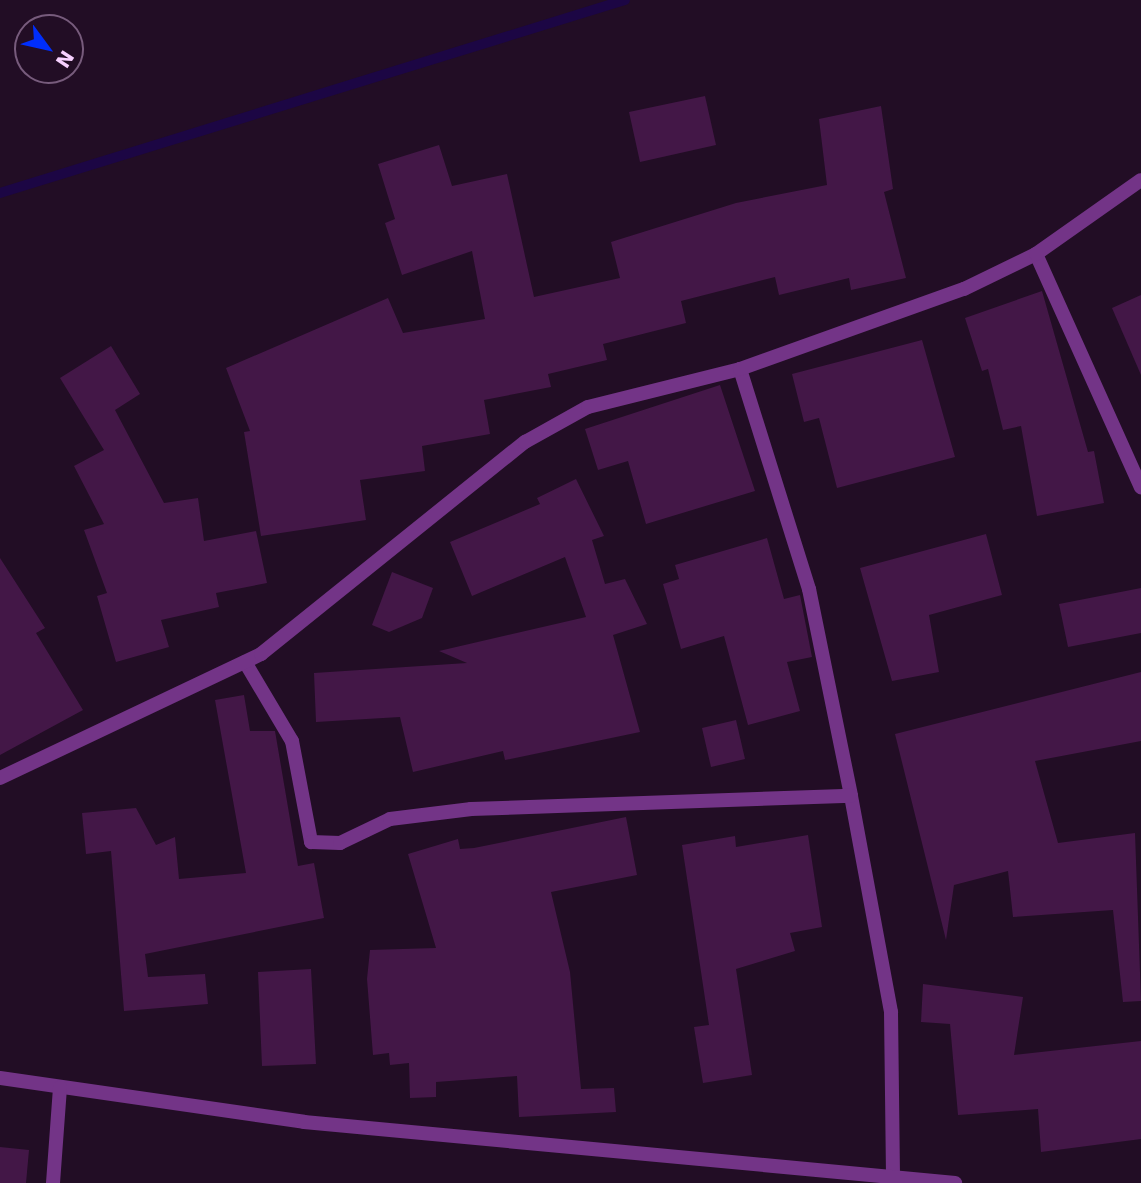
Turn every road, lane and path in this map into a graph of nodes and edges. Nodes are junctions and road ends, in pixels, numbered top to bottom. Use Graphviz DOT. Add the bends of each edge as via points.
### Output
graph roads {
  1 [pos="1141,180"];
  2 [pos="1035,254"];
  3 [pos="740,369"];
  4 [pos="1141,488"];
  5 [pos="245,662"];
  6 [pos="0,778"];
  7 [pos="851,796"];
  8 [pos="0,1078"];
  9 [pos="60,1087"];
  10 [pos="893,1175"];
  11 [pos="53,1183"];
  12 [pos="955,1183"];
  1 -- 2 [label="street"];
  2 -- 3 [label="street" via="964,289"];
  2 -- 4 [label="street"];
  3 -- 5 [label="street" via="588,407 525,442"];
  3 -- 7 [label="street" via="809,589"];
  5 -- 6 [label="street"];
  5 -- 7 [label="street" via="292,741 311,842 340,844 390,819 471,809"];
  7 -- 10 [label="street" via="891,1012"];
  8 -- 9 [label="street"];
  9 -- 10 [label="street" via="304,1122"];
  9 -- 11 [label="street"];
  10 -- 12 [label="street"];
}
